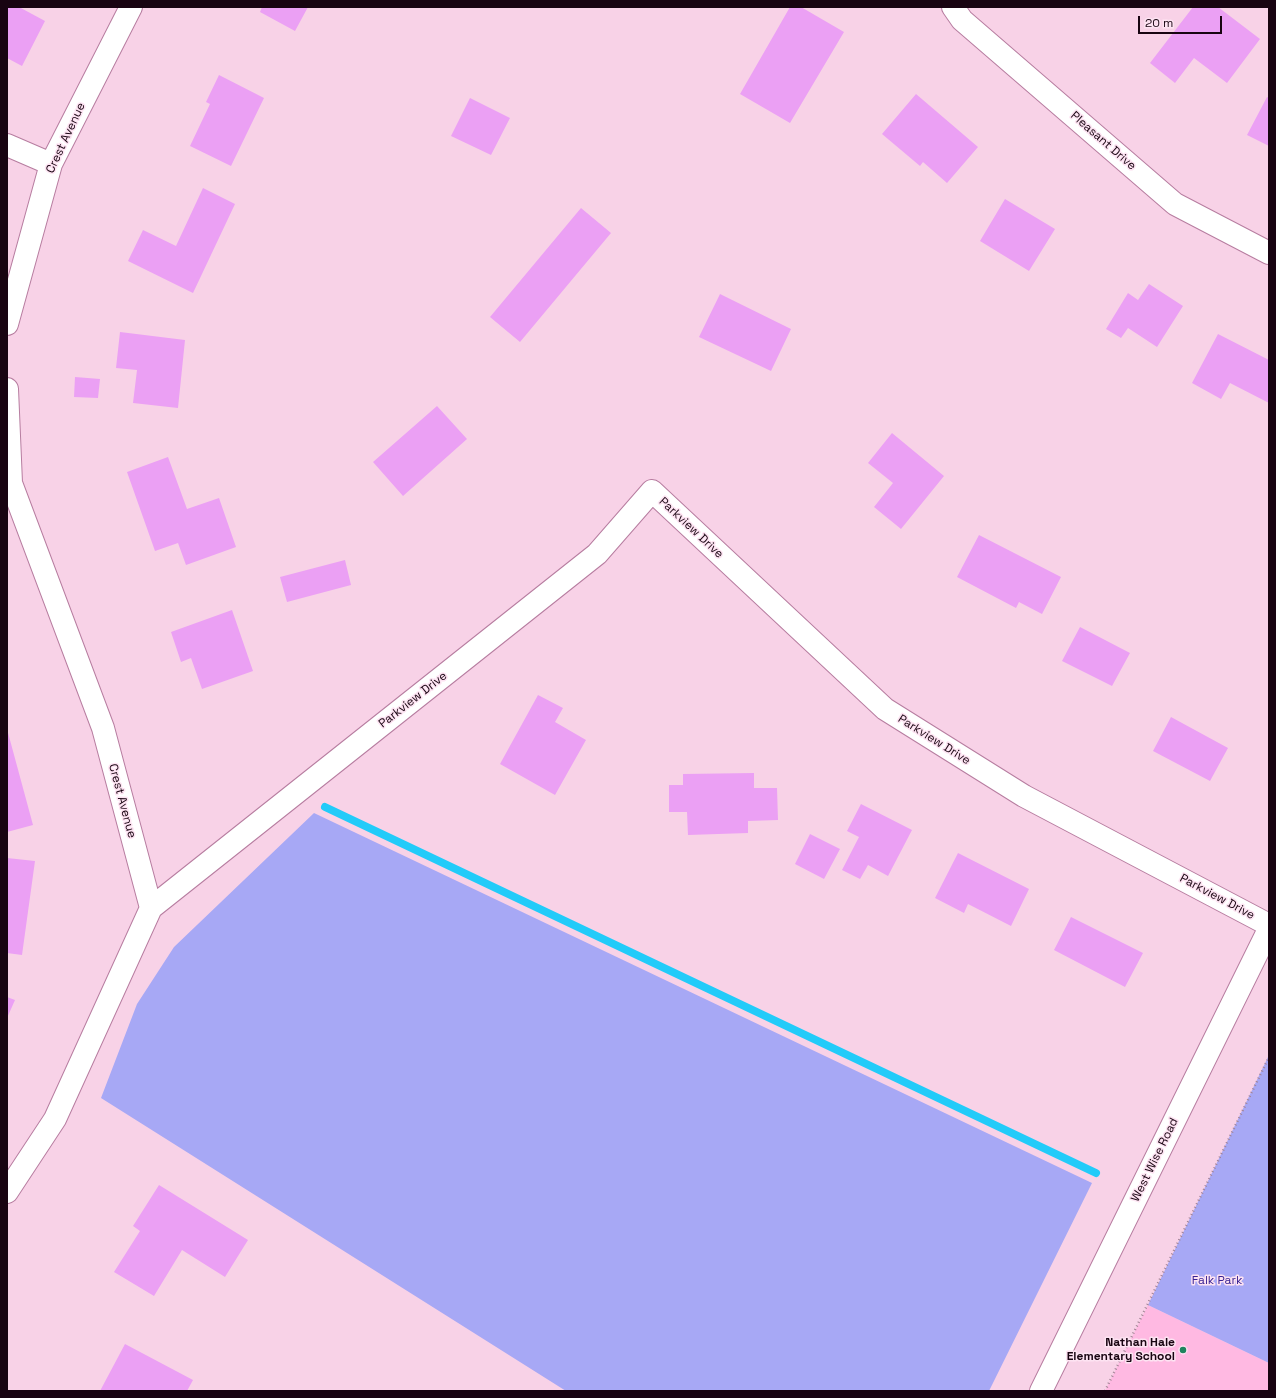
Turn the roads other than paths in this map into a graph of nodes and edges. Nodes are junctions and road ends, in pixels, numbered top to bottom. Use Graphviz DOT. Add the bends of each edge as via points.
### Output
graph roads {
  1 [pos="131,7"];
  2 [pos="953,7"];
  3 [pos="7,145"];
  4 [pos="51,164"];
  5 [pos="1269,253"];
  6 [pos="7,324"];
  7 [pos="7,389"];
  8 [pos="151,908"];
  9 [pos="1269,925"];
  10 [pos="1269,929"];
  11 [pos="7,1192"];
  12 [pos="1041,1391"];
  1 -- 4 [label="street, Crest Avenue"];
  2 -- 5 [label="street, Pleasant Drive" via="962,20 1175,204"];
  3 -- 4 [label="street"];
  4 -- 6 [label="street, Crest Avenue"];
  7 -- 8 [label="street, Crest Avenue" via="11,483 103,728"];
  8 -- 9 [label="street, Parkview Drive" via="597,554 652,491 885,709 1024,796"];
  8 -- 11 [label="street" via="55,1119"];
  10 -- 12 [label="street, West Wise Road"];
}
